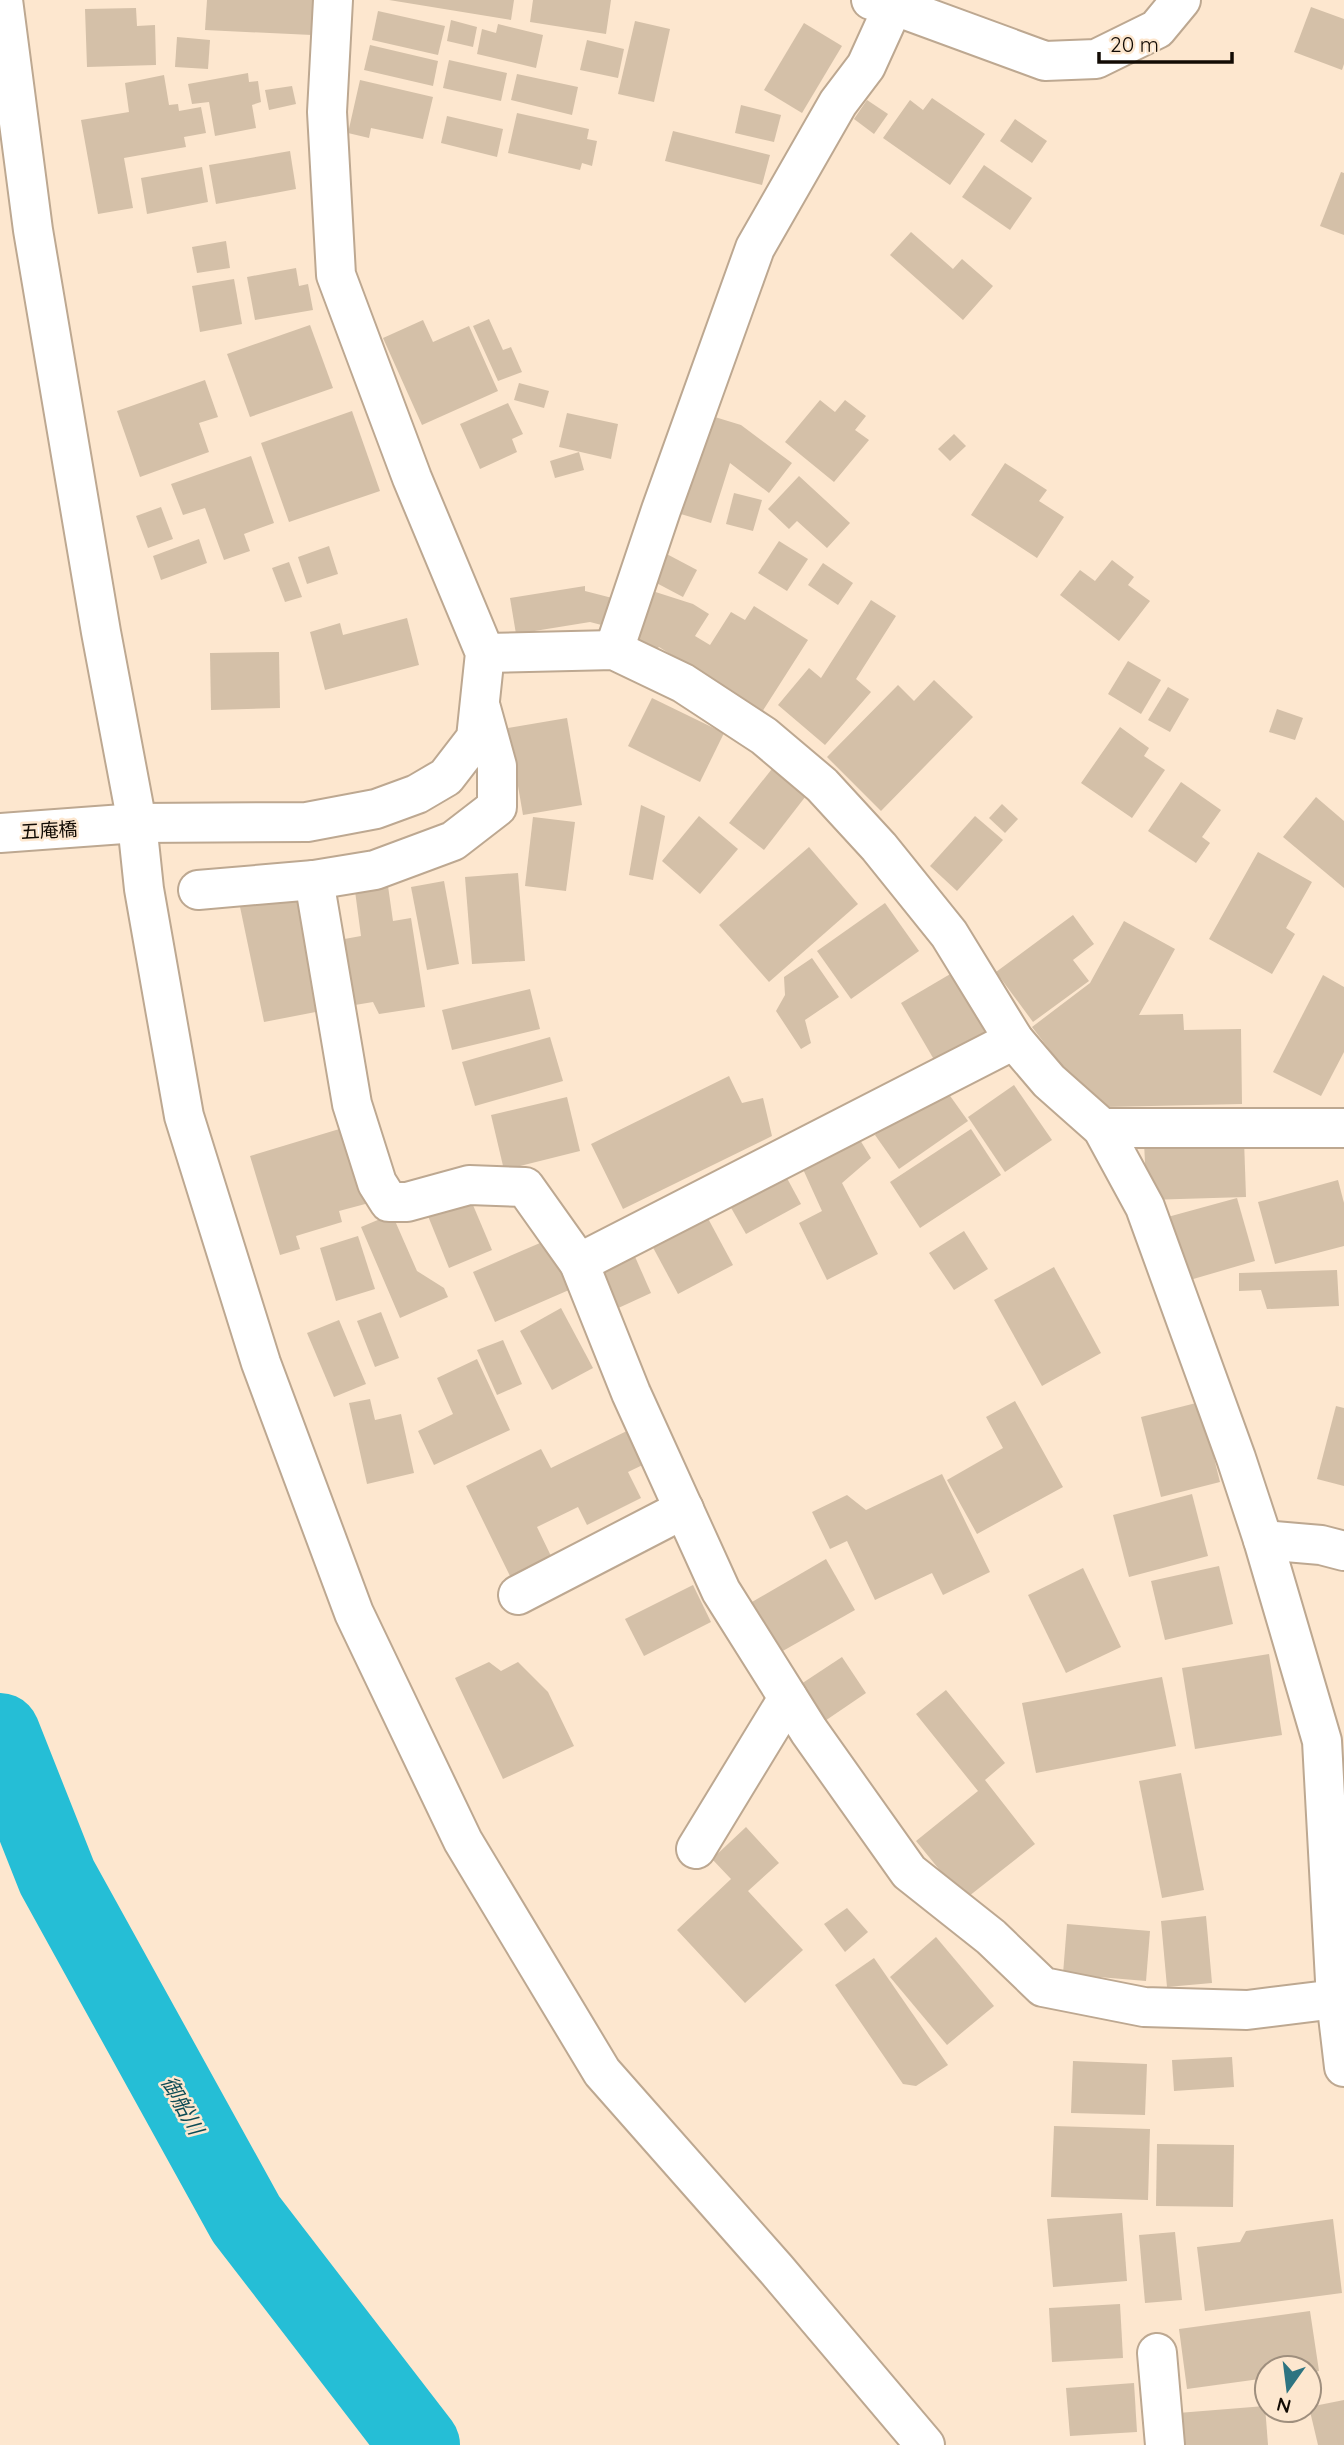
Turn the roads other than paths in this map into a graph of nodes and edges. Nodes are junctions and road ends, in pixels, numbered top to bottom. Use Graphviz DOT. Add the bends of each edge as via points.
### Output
graph roads {
  1 [pos="3,0"];
  2 [pos="333,0"];
  3 [pos="1181,0"];
  4 [pos="887,2"];
  5 [pos="614,650"];
  6 [pos="485,653"];
  7 [pos="480,703"];
  8 [pos="137,823"];
  9 [pos="0,833"];
  10 [pos="314,880"];
  11 [pos="198,890"];
  12 [pos="1014,1040"];
  13 [pos="1102,1128"];
  14 [pos="1344,1128"];
  15 [pos="579,1263"];
  16 [pos="684,1509"];
  17 [pos="1263,1539"];
  18 [pos="1344,1551"];
  19 [pos="518,1595"];
  20 [pos="788,1698"];
  21 [pos="696,1849"];
  22 [pos="1336,1999"];
  23 [pos="1344,2067"];
  24 [pos="1157,2353"];
  25 [pos="925,2445"];
  26 [pos="1165,2445"];
  1 -- 8 [label="street" via="33,230"];
  2 -- 6 [label="street" via="327,112 336,275 412,478"];
  3 -- 4 [label="street" via="1157,29 1096,59 1045,61"];
  4 -- 5 [label="street" via="866,66 838,103 755,248"];
  5 -- 6 [label="street"];
  5 -- 12 [label="street" via="684,683 764,736 822,785 949,934"];
  6 -- 7 [label="street, 五庵橋"];
  7 -- 8 [label="street, 五庵橋" via="476,738 446,777 376,809 307,822"];
  7 -- 10 [label="street" via="497,766 497,807 453,841 375,870"];
  8 -- 9 [label="street, 五庵橋"];
  8 -- 25 [label="street" via="144,889 184,1116 261,1363 354,1613 463,1842 602,2072"];
  10 -- 11 [label="street"];
  10 -- 15 [label="street" via="352,1104 377,1183 389,1202 407,1202 469,1185 525,1187"];
  12 -- 13 [label="street" via="1049,1081"];
  12 -- 15 [label="street"];
  13 -- 14 [label="street"];
  13 -- 17 [label="street" via="1145,1207"];
  15 -- 16 [label="street"];
  16 -- 19 [label="street"];
  16 -- 20 [label="street" via="721,1591"];
  17 -- 18 [label="street"];
  17 -- 22 [label="street" via="1322,1741"];
  20 -- 21 [label="street"];
  20 -- 22 [label="street" via="909,1872 991,1937 1043,1987 1144,2007 1247,2010"];
  22 -- 23 [label="street"];
  24 -- 26 [label="street"];
}
